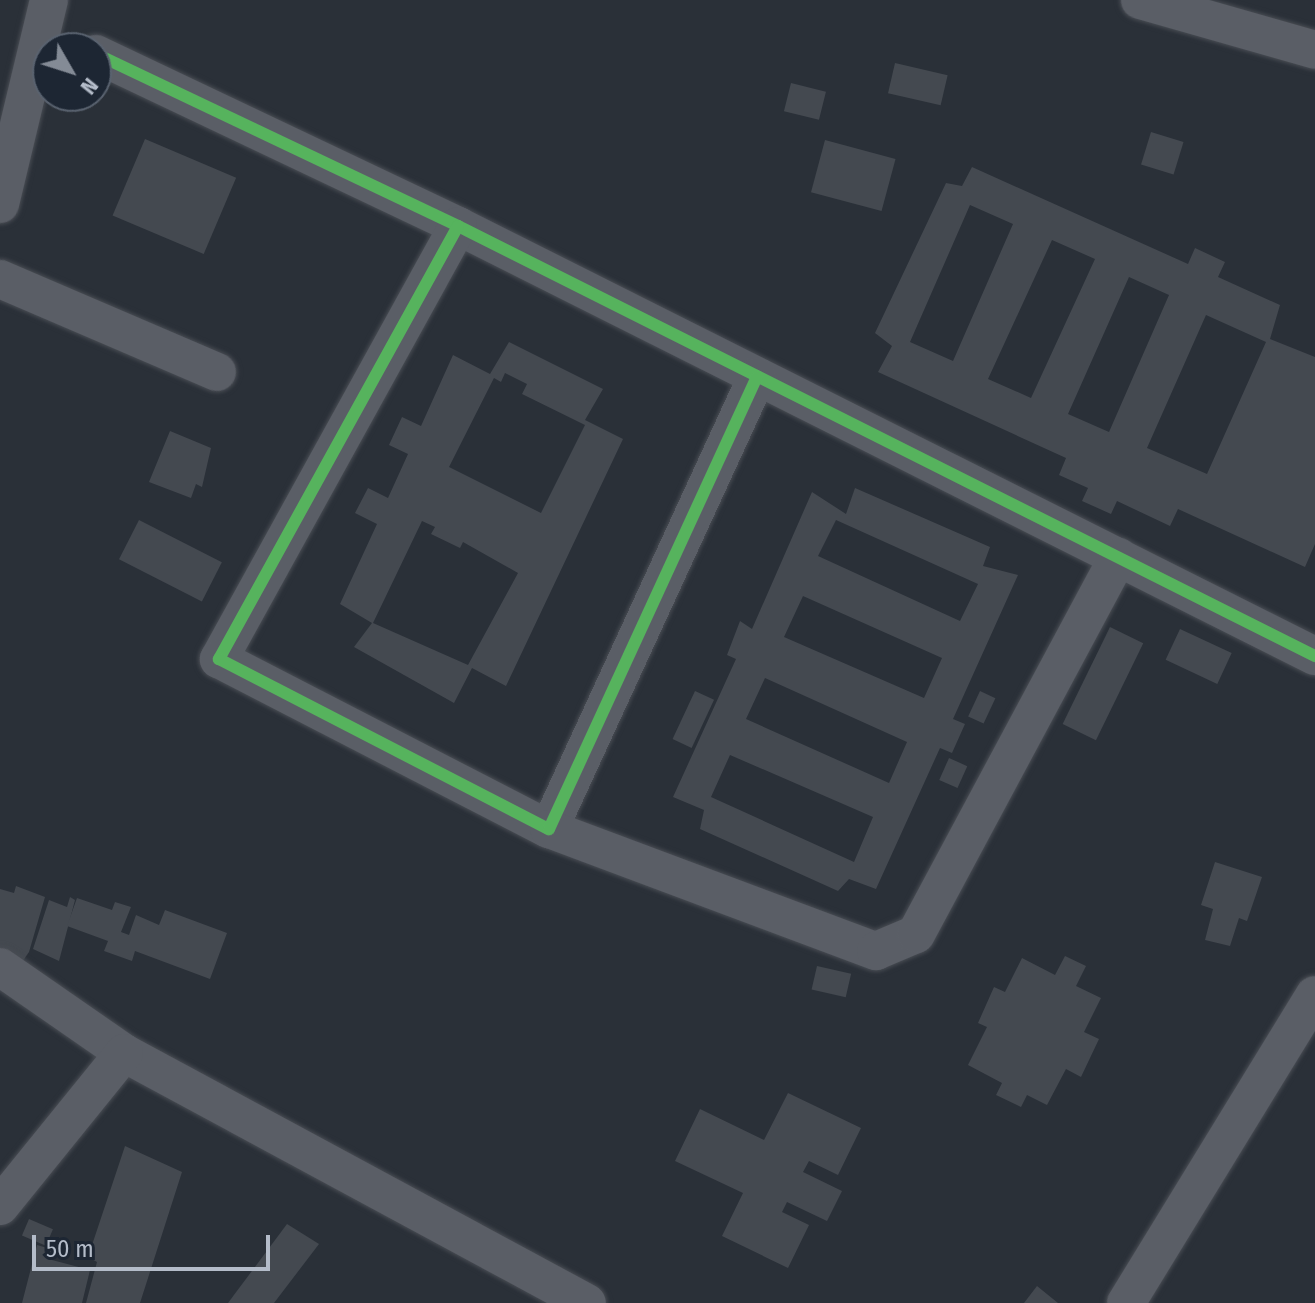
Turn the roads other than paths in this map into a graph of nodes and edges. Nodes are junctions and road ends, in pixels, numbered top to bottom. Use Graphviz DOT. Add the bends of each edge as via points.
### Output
graph roads {
  1 [pos="1140,0"];
  2 [pos="45,15"];
  3 [pos="65,32"];
  4 [pos="1315,50"];
  5 [pos="112,62"];
  6 [pos="6,150"];
  7 [pos="0,204"];
  8 [pos="458,226"];
  9 [pos="0,279"];
  10 [pos="217,372"];
  11 [pos="757,376"];
  12 [pos="1118,557"];
  13 [pos="1315,656"];
  14 [pos="549,829"];
  15 [pos="0,967"];
  16 [pos="1315,995"];
  17 [pos="124,1053"];
  18 [pos="0,1206"];
  19 [pos="587,1303"];
  20 [pos="1126,1303"];
  1 -- 4 [label="street"];
  2 -- 3 [label="street"];
  2 -- 6 [label="street"];
  5 -- 8 [label="street"];
  6 -- 7 [label="street"];
  8 -- 11 [label="street"];
  8 -- 14 [label="street" via="219,659"];
  9 -- 10 [label="street"];
  11 -- 12 [label="street"];
  11 -- 14 [label="street"];
  12 -- 13 [label="street"];
  12 -- 14 [label="street" via="916,934 876,951"];
  15 -- 17 [label="street"];
  16 -- 20 [label="street"];
  17 -- 18 [label="street"];
  17 -- 19 [label="street"];
}
